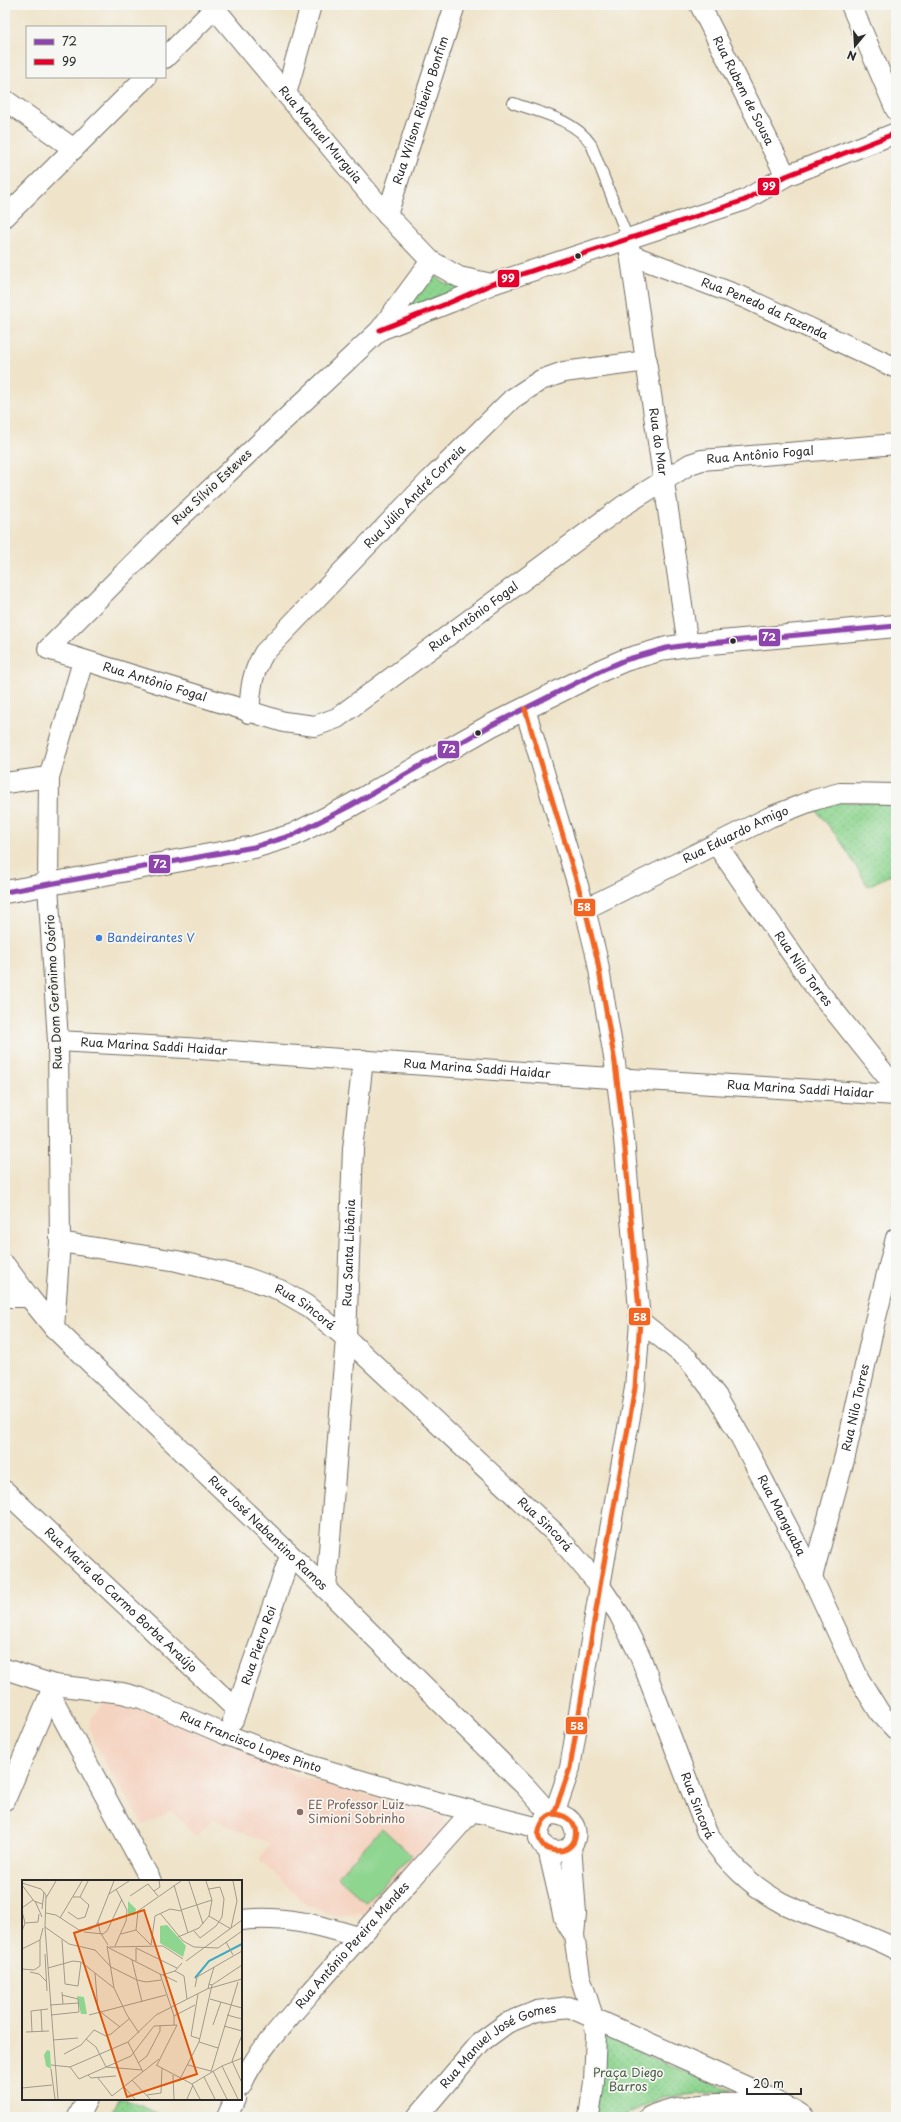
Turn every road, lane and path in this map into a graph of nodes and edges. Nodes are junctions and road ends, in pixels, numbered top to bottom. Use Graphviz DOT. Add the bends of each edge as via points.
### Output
graph roads {
  1 [pos="311,5"];
  2 [pos="455,5"];
  3 [pos="700,5"];
  4 [pos="851,5"];
  5 [pos="213,6"];
  6 [pos="166,57"];
  7 [pos="145,78"];
  8 [pos="286,94"];
  9 [pos="5,100"];
  10 [pos="513,103"];
  11 [pos="896,110"];
  12 [pos="896,133"];
  13 [pos="74,149"];
  14 [pos="786,176"];
  15 [pos="387,215"];
  16 [pos="5,217"];
  17 [pos="629,247"];
  18 [pos="431,261"];
  19 [pos="492,284"];
  20 [pos="380,330"];
  21 [pos="647,361"];
  22 [pos="896,368"];
  23 [pos="896,444"];
  24 [pos="663,479"];
  25 [pos="896,626"];
  26 [pos="688,645"];
  27 [pos="48,649"];
  28 [pos="83,661"];
  29 [pos="525,709"];
  30 [pos="249,713"];
  31 [pos="49,777"];
  32 [pos="5,783"];
  33 [pos="896,794"];
  34 [pos="717,844"];
  35 [pos="48,886"];
  36 [pos="5,892"];
  37 [pos="585,910"];
  38 [pos="58,1041"];
  39 [pos="363,1060"];
  40 [pos="616,1078"];
  41 [pos="896,1088"];
  42 [pos="896,1095"];
  43 [pos="896,1238"];
  44 [pos="60,1242"];
  45 [pos="5,1265"];
  46 [pos="5,1297"];
  47 [pos="29,1297"];
  48 [pos="640,1321"];
  49 [pos="54,1328"];
  50 [pos="346,1338"];
  51 [pos="5,1491"];
  52 [pos="290,1556"];
  53 [pos="812,1577"];
  54 [pos="600,1586"];
  55 [pos="326,1589"];
  56 [pos="5,1669"];
  57 [pos="52,1690"];
  58 [pos="237,1710"];
  59 [pos="896,1730"];
  60 [pos="227,1735"];
  61 [pos="570,1768"];
  62 [pos="5,1800"];
  63 [pos="472,1811"];
  64 [pos="572,1822"];
  65 [pos="546,1829"];
  66 [pos="571,1845"];
  67 [pos="150,1880"];
  68 [pos="242,1920"];
  69 [pos="574,1935"];
  70 [pos="358,1937"];
  71 [pos="896,1949"];
  72 [pos="594,2020"];
  73 [pos="242,2084"];
  74 [pos="86,2100"];
  75 [pos="235,2100"];
  76 [pos="798,2113"];
  77 [pos="78,2117"];
  78 [pos="227,2117"];
  79 [pos="416,2117"];
  80 [pos="589,2117"];
  81 [pos="650,2117"];
  1 -- 8 [label="street"];
  2 -- 15 [label="street, Rua Wilson Ribeiro Bonfim"];
  3 -- 14 [label="street, Rua Rubem de Sousa"];
  4 -- 11 [label="street"];
  5 -- 6 [label="street"];
  5 -- 8 [label="street, Rua Manuel Murguia"];
  7 -- 13 [label="street"];
  8 -- 15 [label="street, Rua Manuel Murguia"];
  9 -- 13 [label="street"];
  10 -- 17 [label="lane" via="570,124 583,132 591,144"];
  12 -- 14 [label="street"];
  13 -- 16 [label="street"];
  14 -- 17 [label="street" via="745,200"];
  15 -- 18 [label="street, Rua Manuel Murguia"];
  17 -- 19 [label="street"];
  17 -- 21 [label="street, Rua do Mar"];
  17 -- 22 [label="street, Rua Penedo da Fazenda"];
  18 -- 19 [label="street, Rua Manuel Murguia" via="459,277"];
  18 -- 20 [label="street"];
  19 -- 20 [label="street"];
  20 -- 27 [label="street, Rua Sílvio Esteves" via="170,527"];
  21 -- 24 [label="street, Rua do Mar"];
  21 -- 30 [label="street, Rua Júlio André Correia" via="564,372 541,380 512,399 430,480 264,653 255,668 251,683"];
  23 -- 24 [label="street, Rua Antônio Fogal" via="702,460"];
  24 -- 26 [label="street, Rua do Mar"];
  24 -- 30 [label="street, Rua Antônio Fogal" via="337,718 315,726 302,726"];
  25 -- 26 [label="street"];
  26 -- 29 [label="street" via="667,648 626,660"];
  27 -- 28 [label="street, Rua Antônio Fogal"];
  28 -- 30 [label="street, Rua Antônio Fogal"];
  28 -- 31 [label="street, Rua Dom Gerônimo Osório"];
  29 -- 35 [label="street" via="294,835 254,848"];
  29 -- 37 [label="street"];
  31 -- 32 [label="street"];
  31 -- 35 [label="street, Rua Dom Gerônimo Osório"];
  33 -- 34 [label="street, Rua Eduardo Amigo" via="834,794 770,818"];
  34 -- 37 [label="street, Rua Eduardo Amigo"];
  34 -- 41 [label="street, Rua Nilo Torres" via="812,983"];
  35 -- 36 [label="street"];
  35 -- 38 [label="street, Rua Dom Gerônimo Osório"];
  37 -- 40 [label="street" via="598,958"];
  38 -- 39 [label="street, Rua Marina Saddi Haidar"];
  38 -- 44 [label="street, Rua Dom Gerônimo Osório"];
  39 -- 40 [label="street, Rua Marina Saddi Haidar"];
  39 -- 50 [label="street, Rua Santa Libânia" via="353,1149"];
  40 -- 42 [label="street, Rua Marina Saddi Haidar"];
  40 -- 48 [label="street" via="630,1198"];
  43 -- 53 [label="street, Rua Nilo Torres" via="845,1456"];
  44 -- 49 [label="street, Rua Dom Gerônimo Osório"];
  44 -- 50 [label="street, Rua Sincorá" via="177,1262 247,1278 280,1290 306,1305"];
  45 -- 47 [label="street, Rua José Nabantino Ramos"];
  46 -- 47 [label="street"];
  47 -- 49 [label="street, Rua José Nabantino Ramos"];
  48 -- 53 [label="street, Rua Manguaba" via="688,1359 718,1398"];
  48 -- 54 [label="street" via="635,1388"];
  49 -- 52 [label="street, Rua José Nabantino Ramos"];
  50 -- 54 [label="street, Rua Sincorá" via="555,1533"];
  50 -- 55 [label="street, Rua Santa Libânia"];
  51 -- 58 [label="street, Rua Maria do Carmo Borba Araújo"];
  52 -- 55 [label="street, Rua José Nabantino Ramos"];
  52 -- 58 [label="street, Rua Pietro Roi"];
  53 -- 59 [label="street, Rua Manguaba" via="859,1679 880,1712"];
  54 -- 61 [label="street"];
  54 -- 71 [label="street, Rua Sincorá" via="640,1656 705,1825 717,1848 750,1881 782,1902"];
  55 -- 65 [label="street, Rua José Nabantino Ramos" via="525,1786"];
  56 -- 57 [label="street, Rua Francisco Lopes Pinto"];
  57 -- 60 [label="street, Rua Francisco Lopes Pinto" via="122,1693 141,1698"];
  57 -- 62 [label="street"];
  57 -- 67 [label="street"];
  58 -- 60 [label="street, Rua Pietro Roi"];
  60 -- 63 [label="street, Rua Francisco Lopes Pinto" via="295,1761"];
  61 -- 64 [label="street"];
  61 -- 65 [label="street"];
  63 -- 65 [label="street, Rua Francisco Lopes Pinto"];
  63 -- 70 [label="street, Rua Antônio Pereira Mendes"];
  64 -- 65 [label="street" via="562,1814"];
  64 -- 66 [label="street" via="576,1829"];
  65 -- 66 [label="street" via="556,1852"];
  65 -- 69 [label="street" via="564,1918"];
  66 -- 69 [label="street" via="576,1914"];
  68 -- 70 [label="street" via="286,1919 311,1923"];
  69 -- 72 [label="street" via="580,1976"];
  70 -- 73 [label="street, Rua Antônio Pereira Mendes" via="270,2041 247,2072"];
  72 -- 76 [label="street, Rua Manuel José Gomes" via="640,2038"];
  72 -- 79 [label="street, Rua Manuel José Gomes" via="569,2008 537,2011 507,2023 481,2042"];
  72 -- 80 [label="street" via="594,2082"];
  74 -- 77 [label="street"];
  75 -- 78 [label="street"];
  76 -- 81 [label="street" via="730,2103 684,2106"];
}
